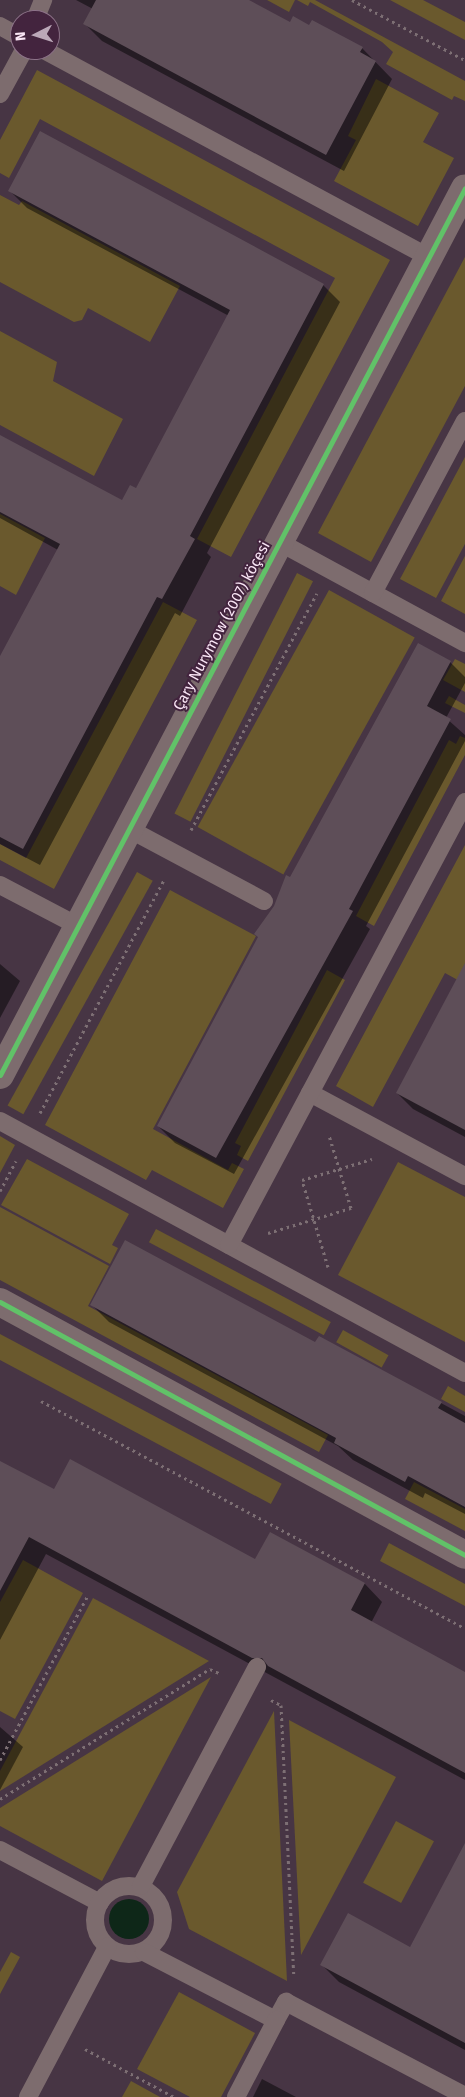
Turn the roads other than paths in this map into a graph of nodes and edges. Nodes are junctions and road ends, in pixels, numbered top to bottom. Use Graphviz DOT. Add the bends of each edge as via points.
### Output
graph roads {
  1 [pos="60,59"];
  2 [pos="19,60"];
  3 [pos="0,94"];
  4 [pos="465,188"];
  5 [pos="429,257"];
  6 [pos="465,421"];
  7 [pos="279,542"];
  8 [pos="373,593"];
  9 [pos="465,643"];
  10 [pos="465,802"];
  11 [pos="129,829"];
  12 [pos="0,885"];
  13 [pos="264,901"];
  14 [pos="78,926"];
  15 [pos="0,1075"];
  16 [pos="306,1101"];
  17 [pos="0,1121"];
  18 [pos="465,1176"];
  19 [pos="229,1245"];
  20 [pos="0,1302"];
  21 [pos="465,1373"];
  22 [pos="465,1555"];
  23 [pos="257,1667"];
  24 [pos="0,1850"];
  25 [pos="141,1886"];
  26 [pos="100,1903"];
  27 [pos="107,1947"];
  28 [pos="144,1952"];
  29 [pos="276,2020"];
  30 [pos="465,2096"];
  31 [pos="28,2097"];
  32 [pos="236,2097"];
  1 -- 5 [label="lane"];
  2 -- 3 [label="lane"];
  4 -- 5 [label="street, Çary Nurymow (2007) köçesi"];
  5 -- 7 [label="street, Çary Nurymow (2007) köçesi"];
  6 -- 8 [label="lane"];
  7 -- 8 [label="lane"];
  7 -- 11 [label="street, Çary Nurymow (2007) köçesi"];
  8 -- 9 [label="lane"];
  10 -- 16 [label="lane"];
  11 -- 13 [label="lane"];
  11 -- 14 [label="street, Çary Nurymow (2007) köçesi"];
  12 -- 14 [label="lane"];
  14 -- 15 [label="street, Çary Nurymow (2007) köçesi"];
  16 -- 18 [label="lane" via="396,1139"];
  16 -- 19 [label="lane"];
  17 -- 19 [label="lane"];
  19 -- 21 [label="lane"];
  20 -- 22 [label="street"];
  23 -- 25 [label="lane"];
  24 -- 26 [label="lane"];
  25 -- 26 [label="lane" via="114,1888"];
  25 -- 28 [label="lane" via="161,1904 162,1931"];
  26 -- 27 [label="lane" via="93,1919"];
  27 -- 28 [label="lane" via="125,1955"];
  27 -- 31 [label="lane"];
  28 -- 29 [label="lane"];
  29 -- 30 [label="lane" via="286,2002"];
  29 -- 32 [label="lane"];
}
